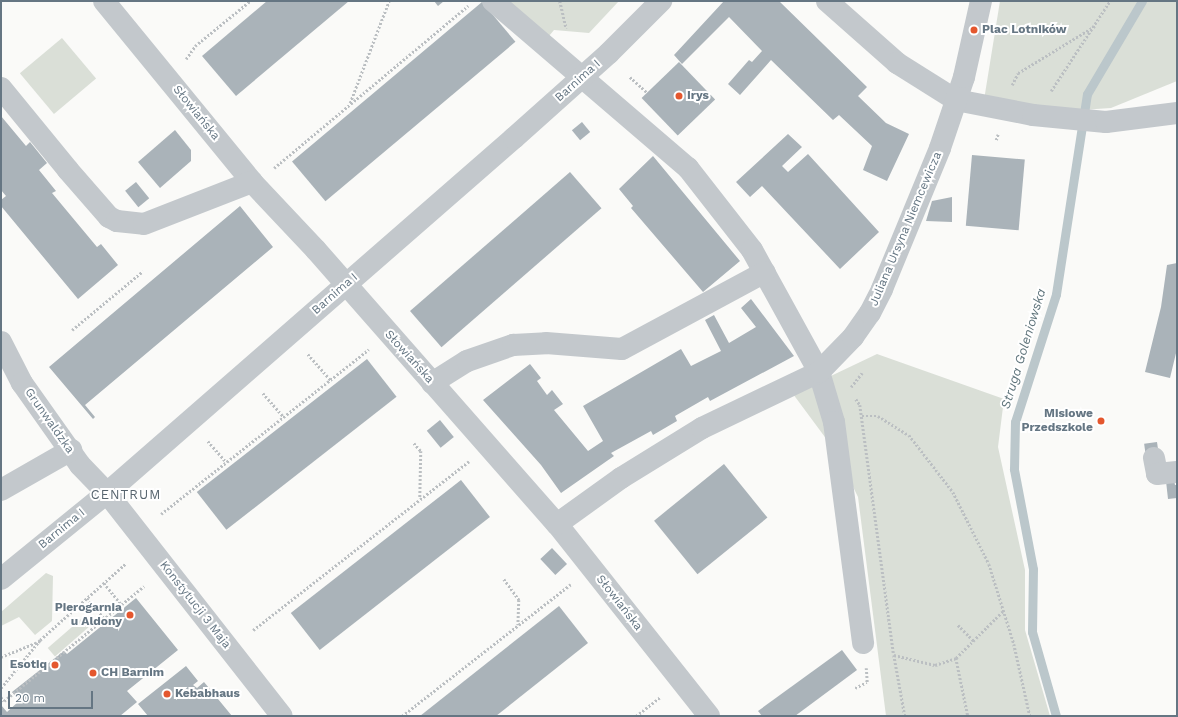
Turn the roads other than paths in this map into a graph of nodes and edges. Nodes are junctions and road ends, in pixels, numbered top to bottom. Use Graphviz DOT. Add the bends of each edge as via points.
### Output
graph roads {
  1 [pos="104,1"];
  2 [pos="493,1"];
  3 [pos="661,1"];
  4 [pos="827,1"];
  5 [pos="981,1"];
  6 [pos="582,78"];
  7 [pos="1,88"];
  8 [pos="956,100"];
  9 [pos="1177,113"];
  10 [pos="252,182"];
  11 [pos="765,272"];
  12 [pos="346,285"];
  13 [pos="1,342"];
  14 [pos="819,372"];
  15 [pos="432,383"];
  16 [pos="71,450"];
  17 [pos="1154,458"];
  18 [pos="1177,472"];
  19 [pos="1,490"];
  20 [pos="107,493"];
  21 [pos="557,524"];
  22 [pos="1,580"];
  23 [pos="862,643"];
  24 [pos="282,716"];
  25 [pos="709,716"];
  1 -- 10 [label="street, Słowiańska"];
  2 -- 6 [label="street"];
  3 -- 6 [label="street, Barnima I"];
  4 -- 8 [label="street" via="897,63"];
  5 -- 8 [label="street" via="975,34"];
  6 -- 11 [label="street" via="688,168 739,230"];
  6 -- 12 [label="street, Barnima I"];
  7 -- 10 [label="street" via="68,170 109,217 117,221 144,224"];
  8 -- 9 [label="street" via="1004,111 1106,122"];
  8 -- 14 [label="street, Juliana Ursyna Niemcewicza" via="929,176 874,305 853,337"];
  10 -- 12 [label="street, Słowiańska"];
  11 -- 14 [label="street"];
  11 -- 15 [label="street" via="622,349 546,343 513,345 467,361"];
  12 -- 15 [label="street, Słowiańska"];
  12 -- 20 [label="street, Barnima I"];
  13 -- 16 [label="street, Grunwaldzka" via="22,383"];
  14 -- 21 [label="street, Juliana Ursyna Niemcewicza" via="702,428 621,478"];
  14 -- 23 [label="street" via="834,422"];
  15 -- 21 [label="street, Słowiańska"];
  16 -- 19 [label="street"];
  16 -- 20 [label="street, Grunwaldzka" via="80,465"];
  17 -- 18 [label="street" via="1157,474"];
  20 -- 22 [label="street, Barnima I"];
  20 -- 24 [label="street, Konstytucji 3 Maja"];
  21 -- 25 [label="street, Słowiańska"];
}
